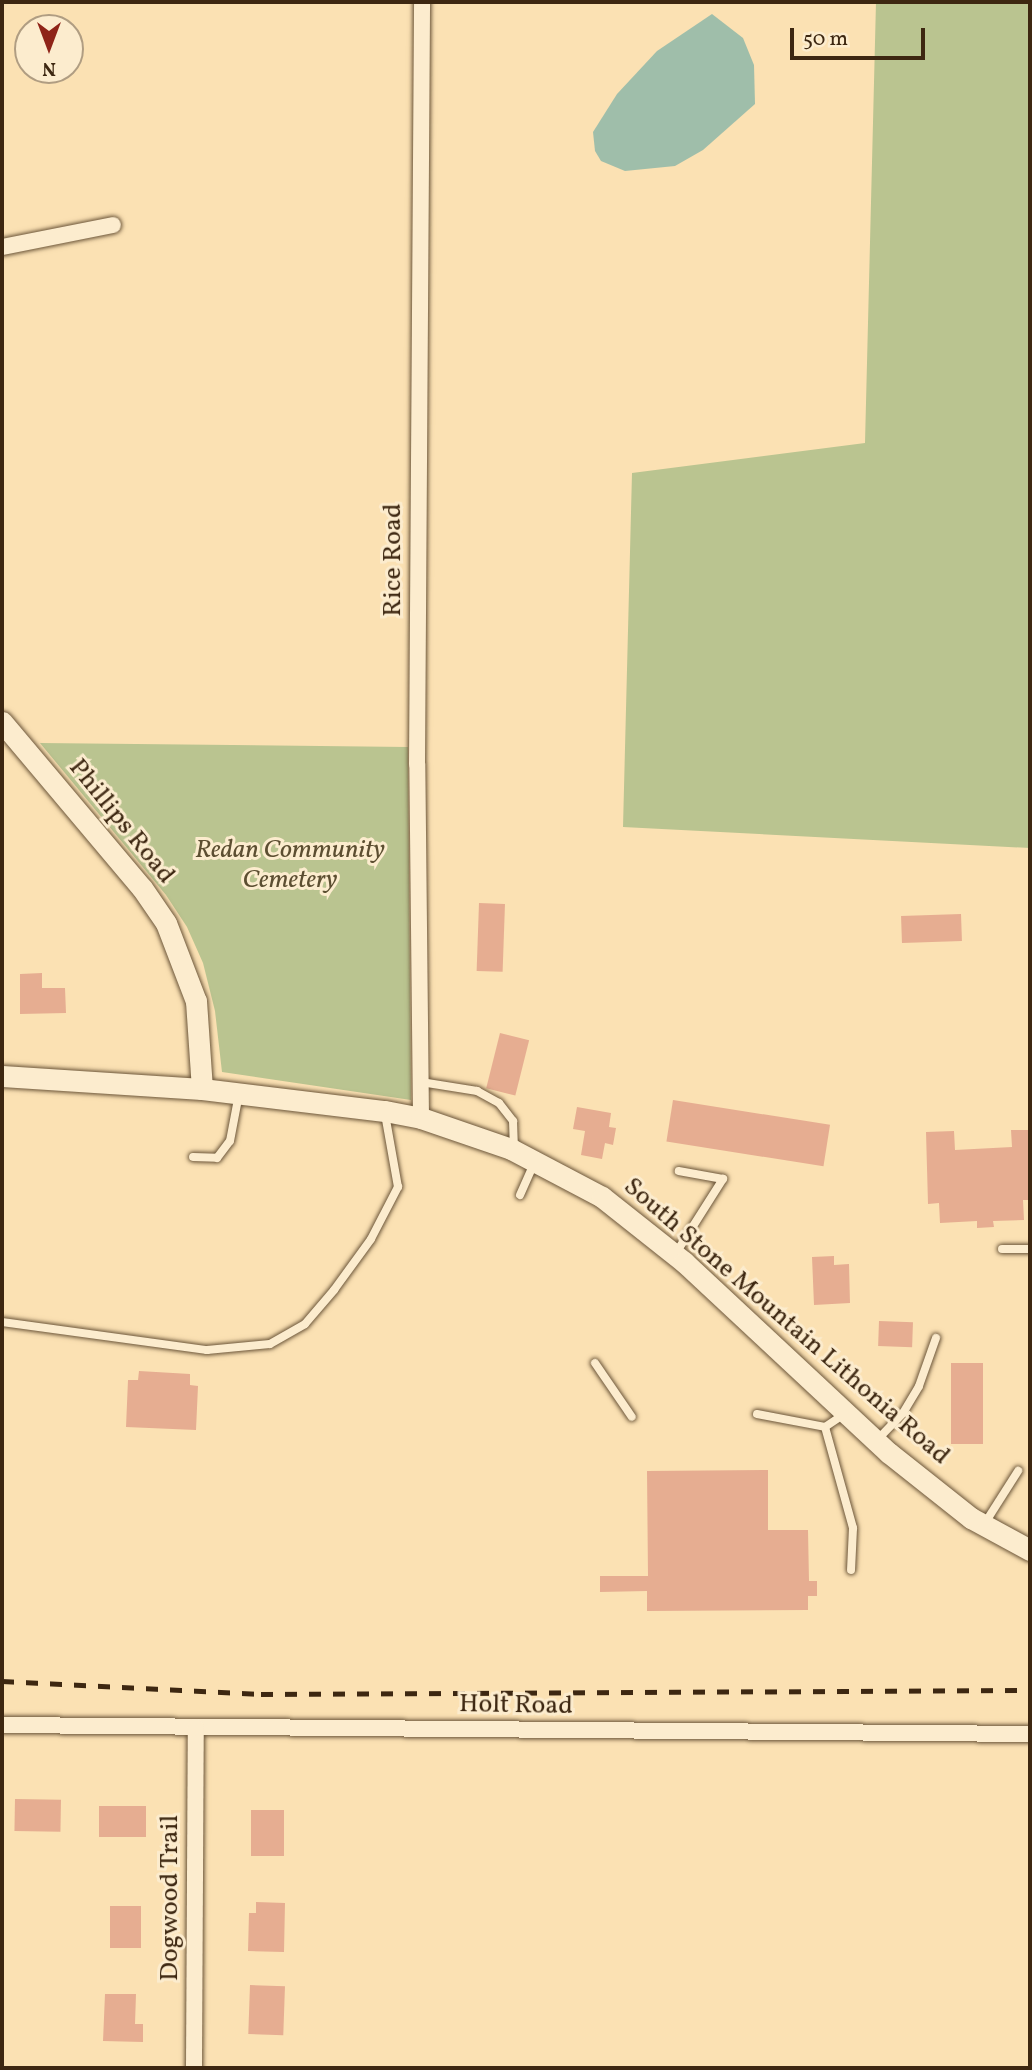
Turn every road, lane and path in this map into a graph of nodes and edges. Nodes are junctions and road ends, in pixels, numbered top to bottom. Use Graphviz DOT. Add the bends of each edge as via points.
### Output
graph roads {
  1 [pos="422,2"];
  2 [pos="113,225"];
  3 [pos="2,247"];
  4 [pos="2,722"];
  5 [pos="2,1076"];
  6 [pos="419,1082"];
  7 [pos="202,1089"];
  8 [pos="239,1094"];
  9 [pos="385,1111"];
  10 [pos="421,1118"];
  11 [pos="514,1150"];
  12 [pos="193,1157"];
  13 [pos="535,1161"];
  14 [pos="679,1171"];
  15 [pos="520,1195"];
  16 [pos="1002,1249"];
  17 [pos="1030,1249"];
  18 [pos="675,1255"];
  19 [pos="2,1322"];
  20 [pos="936,1338"];
  21 [pos="595,1363"];
  22 [pos="846,1413"];
  23 [pos="757,1414"];
  24 [pos="632,1417"];
  25 [pos="825,1427"];
  26 [pos="876,1441"];
  27 [pos="1018,1471"];
  28 [pos="984,1525"];
  29 [pos="1030,1550"];
  30 [pos="851,1570"];
  31 [pos="2,1725"];
  32 [pos="196,1727"];
  33 [pos="1030,1734"];
  34 [pos="194,2068"];
  1 -- 6 [label="street, Rice Road"];
  2 -- 3 [label="street"];
  4 -- 7 [label="main road, Phillips Road" via="142,888 166,923 196,1001"];
  5 -- 7 [label="main road, South Stone Mountain Lithonia Road"];
  6 -- 10 [label="street, Rice Road"];
  6 -- 11 [label="lane" via="477,1091 499,1103 513,1121"];
  7 -- 8 [label="main road, South Stone Mountain Lithonia Road"];
  8 -- 9 [label="main road, South Stone Mountain Lithonia Road"];
  8 -- 12 [label="lane" via="230,1140 216,1158"];
  9 -- 10 [label="main road, South Stone Mountain Lithonia Road"];
  9 -- 19 [label="lane" via="398,1187 371,1239 334,1290 305,1324 270,1344 238,1350 193,1349"];
  10 -- 11 [label="main road, South Stone Mountain Lithonia Road"];
  11 -- 13 [label="main road, South Stone Mountain Lithonia Road"];
  13 -- 15 [label="lane"];
  13 -- 18 [label="main road, South Stone Mountain Lithonia Road" via="602,1197"];
  14 -- 18 [label="lane" via="723,1179"];
  16 -- 17 [label="lane"];
  18 -- 22 [label="main road, South Stone Mountain Lithonia Road"];
  20 -- 26 [label="lane" via="903,1413"];
  21 -- 24 [label="lane"];
  22 -- 25 [label="lane"];
  22 -- 26 [label="main road, South Stone Mountain Lithonia Road"];
  23 -- 25 [label="lane"];
  25 -- 30 [label="lane" via="853,1528"];
  26 -- 28 [label="main road, South Stone Mountain Lithonia Road"];
  27 -- 28 [label="lane"];
  28 -- 29 [label="main road, South Stone Mountain Lithonia Road"];
  31 -- 32 [label="street, Holt Road"];
  32 -- 33 [label="street, Holt Road"];
  32 -- 34 [label="street, Dogwood Trail"];
}
